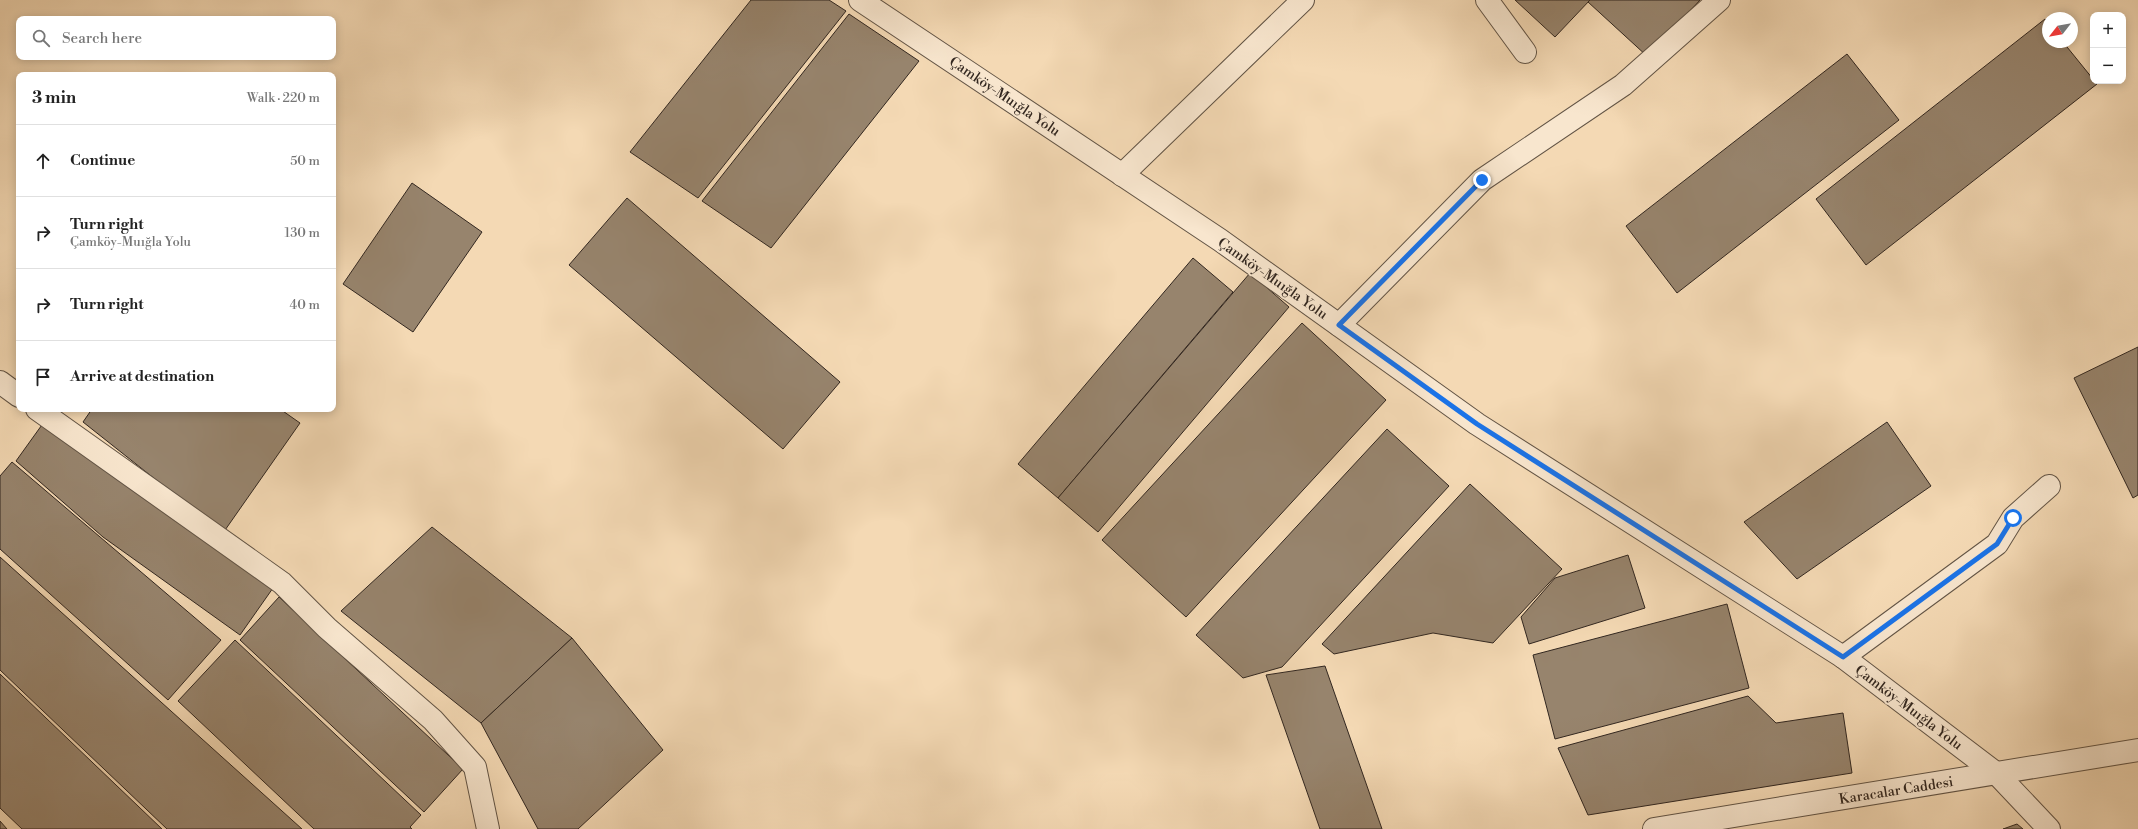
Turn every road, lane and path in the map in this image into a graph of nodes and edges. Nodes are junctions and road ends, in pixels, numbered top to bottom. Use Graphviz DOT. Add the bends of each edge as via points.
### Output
graph roads {
  1 [pos="860,0"];
  2 [pos="1303,0"];
  3 [pos="1488,0"];
  4 [pos="1719,0"];
  5 [pos="1525,52"];
  6 [pos="1122,175"];
  7 [pos="1339,325"];
  8 [pos="0,382"];
  9 [pos="16,394"];
  10 [pos="41,412"];
  11 [pos="2049,486"];
  12 [pos="1843,657"];
  13 [pos="2138,750"];
  14 [pos="1997,774"];
  15 [pos="488,829"];
  16 [pos="1654,829"];
  17 [pos="2049,829"];
  1 -- 6 [label="street, Çamköy-Muığla Yolu"];
  2 -- 6 [label="street"];
  3 -- 5 [label="street"];
  4 -- 7 [label="street" via="1623,85 1482,180"];
  6 -- 7 [label="street, Çamköy-Muığla Yolu" via="1220,240"];
  7 -- 12 [label="street, Çamköy-Muığla Yolu" via="1477,424"];
  8 -- 9 [label="street"];
  10 -- 15 [label="street" via="282,583 327,628 434,720 475,768"];
  11 -- 12 [label="street" via="2013,518 1997,544"];
  12 -- 14 [label="street, Çamköy-Muığla Yolu"];
  13 -- 14 [label="street, Karacalar Caddesi"];
  14 -- 16 [label="street, Karacalar Caddesi"];
  14 -- 17 [label="street, Çamköy-Muığla Yolu"];
}
